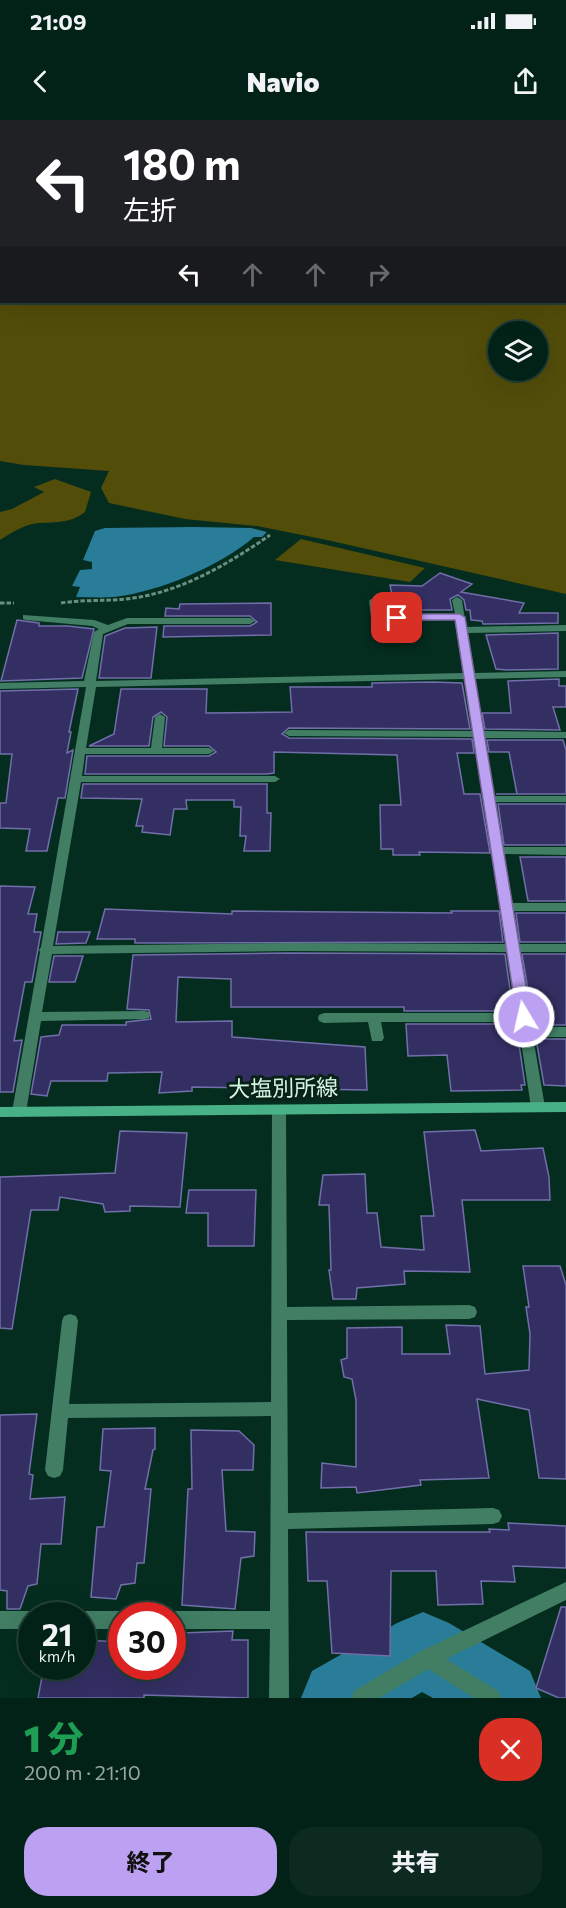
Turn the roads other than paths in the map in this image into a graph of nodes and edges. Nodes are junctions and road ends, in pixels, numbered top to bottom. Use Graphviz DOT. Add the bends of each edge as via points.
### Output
graph roads {
  1 [pos="457,600"];
  2 [pos="374,601"];
  3 [pos="26,617"];
  4 [pos="460,617"];
  5 [pos="250,621"];
  6 [pos="106,628"];
  7 [pos="566,628"];
  8 [pos="462,630"];
  9 [pos="566,674"];
  10 [pos="469,676"];
  11 [pos="91,683"];
  12 [pos="0,686"];
  13 [pos="160,717"];
  14 [pos="289,733"];
  15 [pos="478,734"];
  16 [pos="566,735"];
  17 [pos="80,751"];
  18 [pos="156,751"];
  19 [pos="209,751"];
  20 [pos="75,779"];
  21 [pos="275,779"];
  22 [pos="489,799"];
  23 [pos="566,799"];
  24 [pos="497,850"];
  25 [pos="566,850"];
  26 [pos="507,907"];
  27 [pos="566,907"];
  28 [pos="513,948"];
  29 [pos="566,948"];
  30 [pos="45,950"];
  31 [pos="144,1015"];
  32 [pos="33,1017"];
  33 [pos="524,1017"];
  34 [pos="324,1018"];
  35 [pos="374,1018"];
  36 [pos="526,1032"];
  37 [pos="566,1032"];
  38 [pos="377,1038"];
  39 [pos="538,1107"];
  40 [pos="566,1107"];
  41 [pos="279,1110"];
  42 [pos="0,1112"];
  43 [pos="19,1112"];
  44 [pos="469,1312"];
  45 [pos="279,1314"];
  46 [pos="70,1321"];
  47 [pos="279,1409"];
  48 [pos="60,1411"];
  49 [pos="54,1470"];
  50 [pos="493,1516"];
  51 [pos="279,1521"];
  52 [pos="566,1591"];
  53 [pos="0,1620"];
  54 [pos="18,1620"];
  55 [pos="186,1620"];
  56 [pos="280,1620"];
  57 [pos="428,1658"];
  58 [pos="279,1698"];
  59 [pos="361,1698"];
  60 [pos="491,1698"];
  1 -- 4 [label="street"];
  2 -- 4 [label="street" via="376,618"];
  3 -- 6 [label="street" via="94,623"];
  4 -- 8 [label="street"];
  5 -- 6 [label="street" via="127,621"];
  6 -- 11 [label="street" via="99,632"];
  7 -- 8 [label="street"];
  8 -- 10 [label="street"];
  9 -- 10 [label="street"];
  10 -- 11 [label="street"];
  10 -- 15 [label="street"];
  11 -- 12 [label="street"];
  11 -- 17 [label="street"];
  13 -- 18 [label="street"];
  14 -- 15 [label="street"];
  15 -- 16 [label="street"];
  15 -- 22 [label="street"];
  17 -- 18 [label="street"];
  17 -- 20 [label="street"];
  18 -- 19 [label="street"];
  20 -- 21 [label="street"];
  20 -- 30 [label="street"];
  22 -- 23 [label="street"];
  22 -- 24 [label="street"];
  24 -- 25 [label="street"];
  24 -- 26 [label="street"];
  26 -- 27 [label="street"];
  26 -- 28 [label="street"];
  28 -- 29 [label="street"];
  28 -- 30 [label="street"];
  28 -- 33 [label="street"];
  30 -- 32 [label="street"];
  31 -- 32 [label="street"];
  32 -- 43 [label="street"];
  33 -- 35 [label="street"];
  33 -- 36 [label="street"];
  34 -- 35 [label="street"];
  35 -- 38 [label="street"];
  36 -- 37 [label="street"];
  36 -- 39 [label="street"];
  39 -- 40 [label="main road, 大塩別所線"];
  39 -- 41 [label="main road, 大塩別所線"];
  41 -- 43 [label="main road, 大塩別所線"];
  41 -- 45 [label="street"];
  42 -- 43 [label="main road, 大塩別所線"];
  44 -- 45 [label="street"];
  45 -- 47 [label="street"];
  46 -- 48 [label="street"];
  47 -- 48 [label="street"];
  47 -- 51 [label="street"];
  48 -- 49 [label="street"];
  50 -- 51 [label="street"];
  51 -- 56 [label="street"];
  52 -- 57 [label="street"];
  53 -- 54 [label="street"];
  55 -- 56 [label="street"];
  56 -- 58 [label="street"];
  57 -- 59 [label="street"];
  57 -- 60 [label="street"];
}
